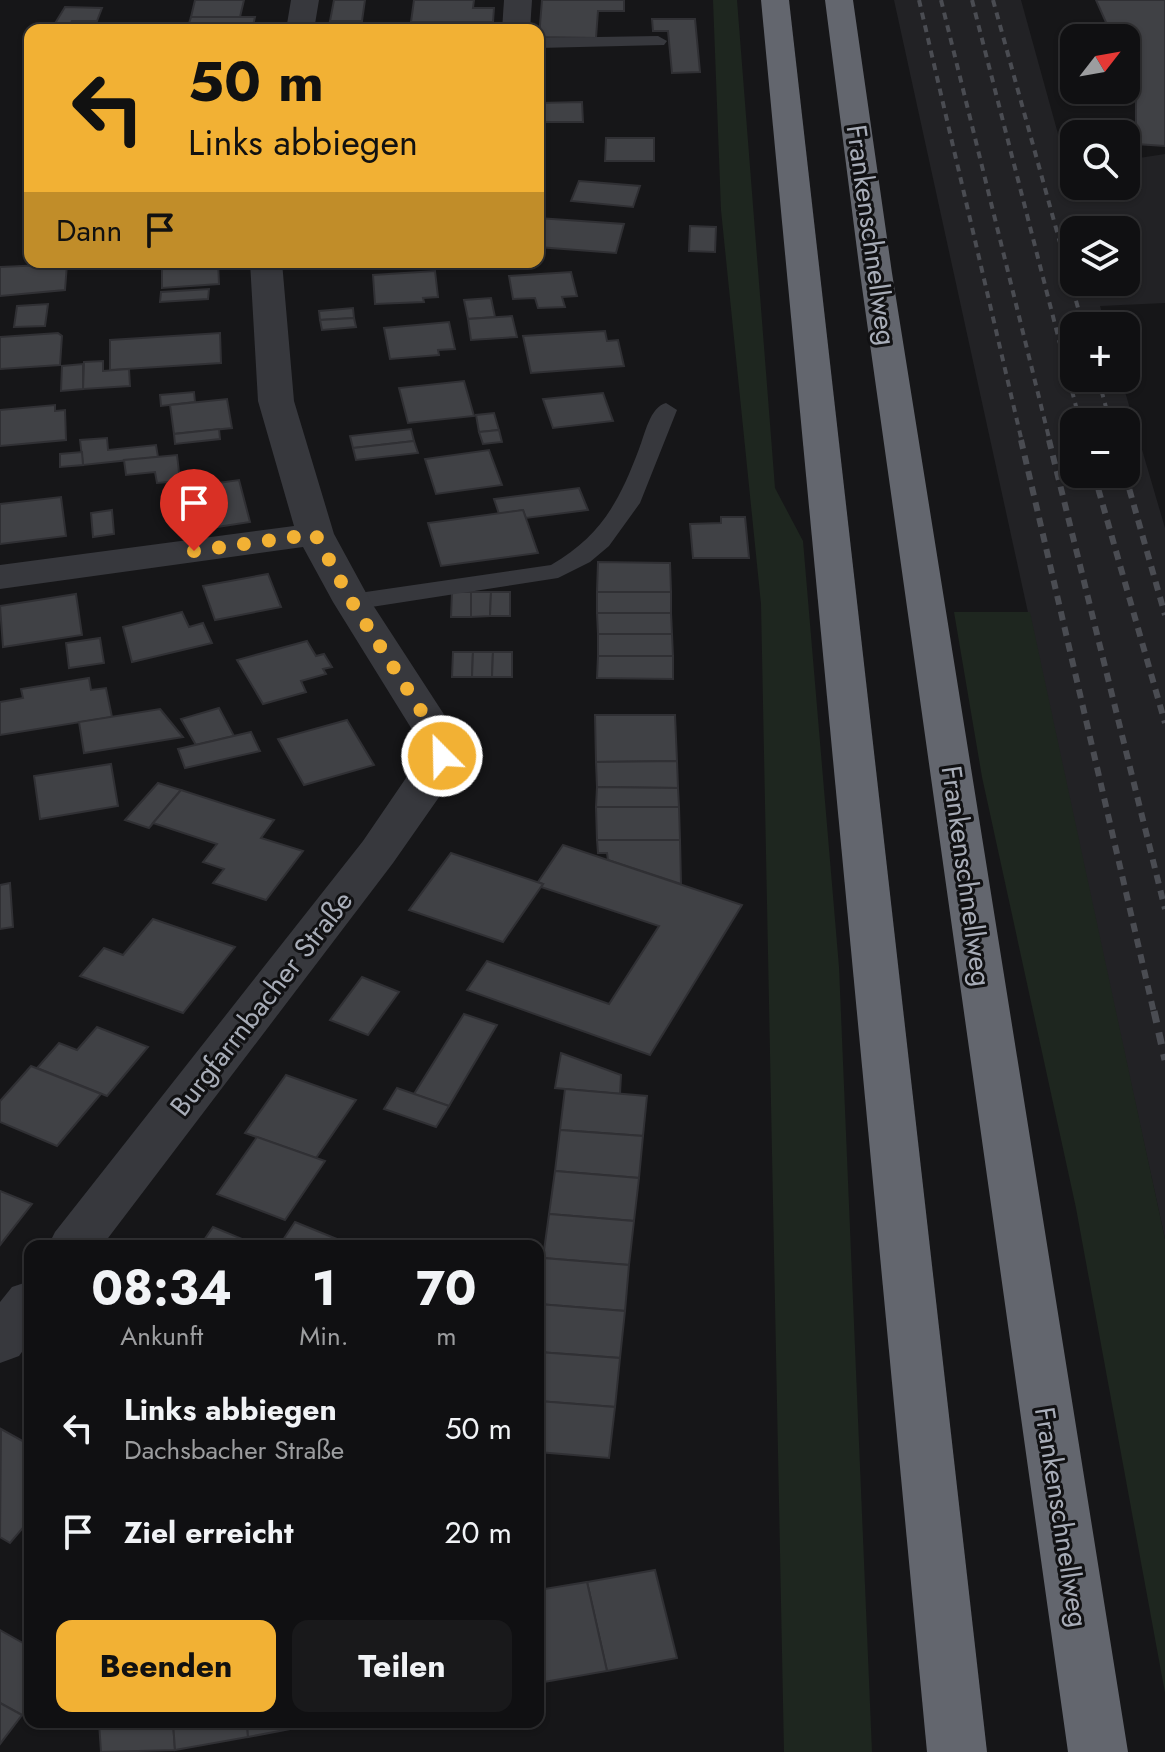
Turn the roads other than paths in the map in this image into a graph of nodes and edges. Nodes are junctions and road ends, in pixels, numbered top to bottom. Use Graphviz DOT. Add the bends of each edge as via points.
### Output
graph roads {
  1 [pos="305,0"];
  2 [pos="518,0"];
  3 [pos="775,0"];
  4 [pos="839,0"];
  5 [pos="301,24"];
  6 [pos="516,24"];
  7 [pos="658,41"];
  8 [pos="544,43"];
  9 [pos="266,268"];
  10 [pos="666,410"];
  11 [pos="315,534"];
  12 [pos="0,577"];
  13 [pos="352,602"];
  14 [pos="78,1240"];
  15 [pos="957,1752"];
  16 [pos="1098,1752"];
  1 -- 5 [label="street"];
  2 -- 6 [label="street"];
  3 -- 15 [label="highway"];
  4 -- 16 [label="highway, Frankenschnellweg"];
  7 -- 8 [label="lane"];
  9 -- 11 [label="street" via="276,401"];
  10 -- 13 [label="lane" via="620,518 584,558 558,571"];
  11 -- 12 [label="street"];
  11 -- 13 [label="street"];
  13 -- 14 [label="street, Burgfarrnbacher Straße" via="437,736 442,756 436,770"];
}
